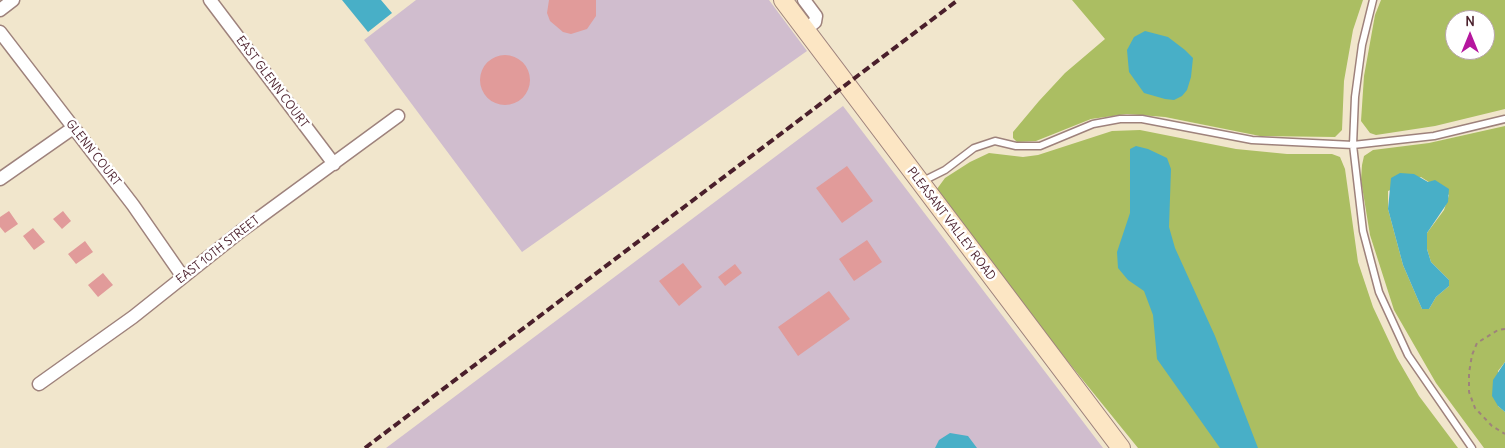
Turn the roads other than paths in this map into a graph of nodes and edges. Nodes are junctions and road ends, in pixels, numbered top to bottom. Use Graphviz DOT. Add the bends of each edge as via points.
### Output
graph roads {
  1 [pos="13,0"];
  2 [pos="210,0"];
  3 [pos="783,0"];
  4 [pos="804,0"];
  5 [pos="1373,0"];
  6 [pos="0,10"];
  7 [pos="805,30"];
  8 [pos="0,32"];
  9 [pos="398,116"];
  10 [pos="1505,119"];
  11 [pos="74,128"];
  12 [pos="1353,145"];
  13 [pos="334,164"];
  14 [pos="0,179"];
  15 [pos="919,183"];
  16 [pos="183,277"];
  17 [pos="39,384"];
  18 [pos="1121,448"];
  19 [pos="1472,448"];
  1 -- 6 [label="street"];
  2 -- 13 [label="street, EAST GLENN COURT"];
  3 -- 7 [label="street, PLEASANT VALLEY ROAD"];
  4 -- 7 [label="street" via="816,16 815,22"];
  5 -- 12 [label="lane" via="1360,54"];
  7 -- 15 [label="street, PLEASANT VALLEY ROAD"];
  8 -- 11 [label="street, GLENN COURT"];
  9 -- 13 [label="street, EAST 10TH STREET"];
  10 -- 12 [label="lane" via="1434,136"];
  11 -- 14 [label="street"];
  11 -- 16 [label="street, GLENN COURT"];
  12 -- 15 [label="lane" via="1252,140 1142,119 1120,119 1093,124 1040,146 1016,146 996,141 974,148 945,170"];
  12 -- 19 [label="lane" via="1363,231 1379,292 1408,355"];
  13 -- 16 [label="street, EAST 10TH STREET"];
  15 -- 18 [label="street, PLEASANT VALLEY ROAD"];
  16 -- 17 [label="street, EAST 10TH STREET"];
}
